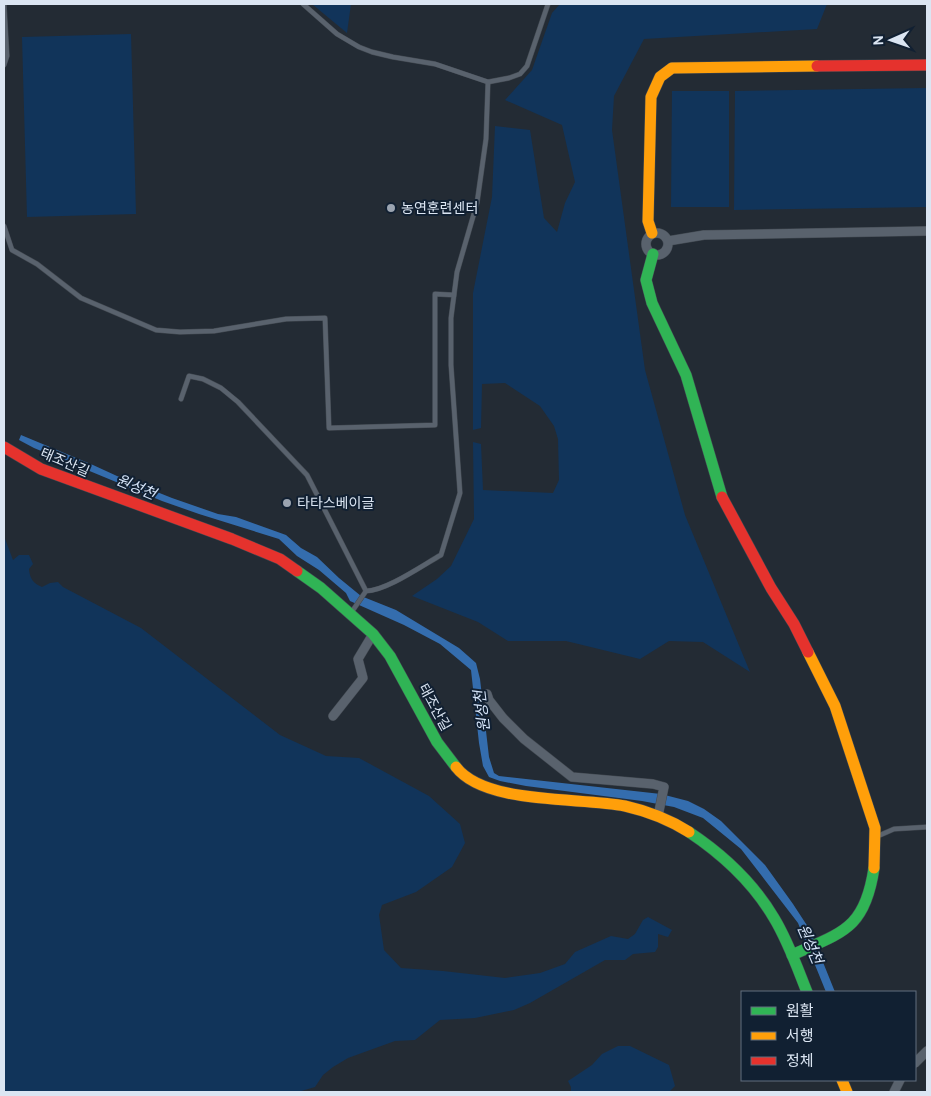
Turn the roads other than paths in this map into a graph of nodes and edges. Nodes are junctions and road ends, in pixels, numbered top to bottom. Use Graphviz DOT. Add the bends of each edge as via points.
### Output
graph roads {
  1 [pos="4,4"];
  2 [pos="303,4"];
  3 [pos="548,4"];
  4 [pos="4,65"];
  5 [pos="927,65"];
  6 [pos="488,82"];
  7 [pos="4,226"];
  8 [pos="927,231"];
  9 [pos="652,234"];
  10 [pos="668,241"];
  11 [pos="653,254"];
  12 [pos="454,295"];
  13 [pos="180,399"];
  14 [pos="4,448"];
  15 [pos="365,593"];
  16 [pos="353,610"];
  17 [pos="373,634"];
  18 [pos="487,694"];
  19 [pos="333,716"];
  20 [pos="659,812"];
  21 [pos="927,827"];
  22 [pos="876,836"];
  23 [pos="792,955"];
  24 [pos="807,991"];
  25 [pos="927,1051"];
  26 [pos="916,1062"];
  1 -- 4 [label="lane" via="7,56"];
  2 -- 6 [label="lane" via="337,34 359,47 435,64"];
  3 -- 6 [label="lane" via="527,66 520,74"];
  5 -- 9 [label="street" via="672,68 660,77 651,97 648,222"];
  6 -- 12 [label="lane" via="486,139 478,204 457,272"];
  7 -- 12 [label="lane" via="12,250 37,264 69,290 156,330 214,331 286,319 325,318 328,428 435,425 435,294"];
  8 -- 10 [label="street" via="704,235"];
  9 -- 10 [label="street" via="662,234"];
  9 -- 11 [label="street" via="646,245"];
  10 -- 11 [label="street" via="664,253"];
  11 -- 22 [label="street" via="646,280 652,303 686,375 723,501 794,624 835,706"];
  12 -- 15 [label="lane" via="451,365 460,493 441,555"];
  13 -- 15 [label="lane" via="189,376 203,379 227,393 275,440 306,475"];
  14 -- 16 [label="street, 태조산길" via="41,469 280,559"];
  15 -- 16 [label="lane"];
  16 -- 17 [label="street, 태조산길"];
  17 -- 19 [label="street" via="358,659 363,678"];
  17 -- 20 [label="street, 태조산길" via="390,656 437,742 459,771 480,785 504,793"];
  18 -- 20 [label="street" via="503,718 524,739 572,777 664,787"];
  20 -- 23 [label="street, 태조산길" via="708,845 737,871 774,918"];
  21 -- 22 [label="lane" via="894,829"];
  22 -- 23 [label="street" via="871,880 863,908 854,923"];
  23 -- 24 [label="street, 태조산길"];
  25 -- 26 [label="street"];
}
